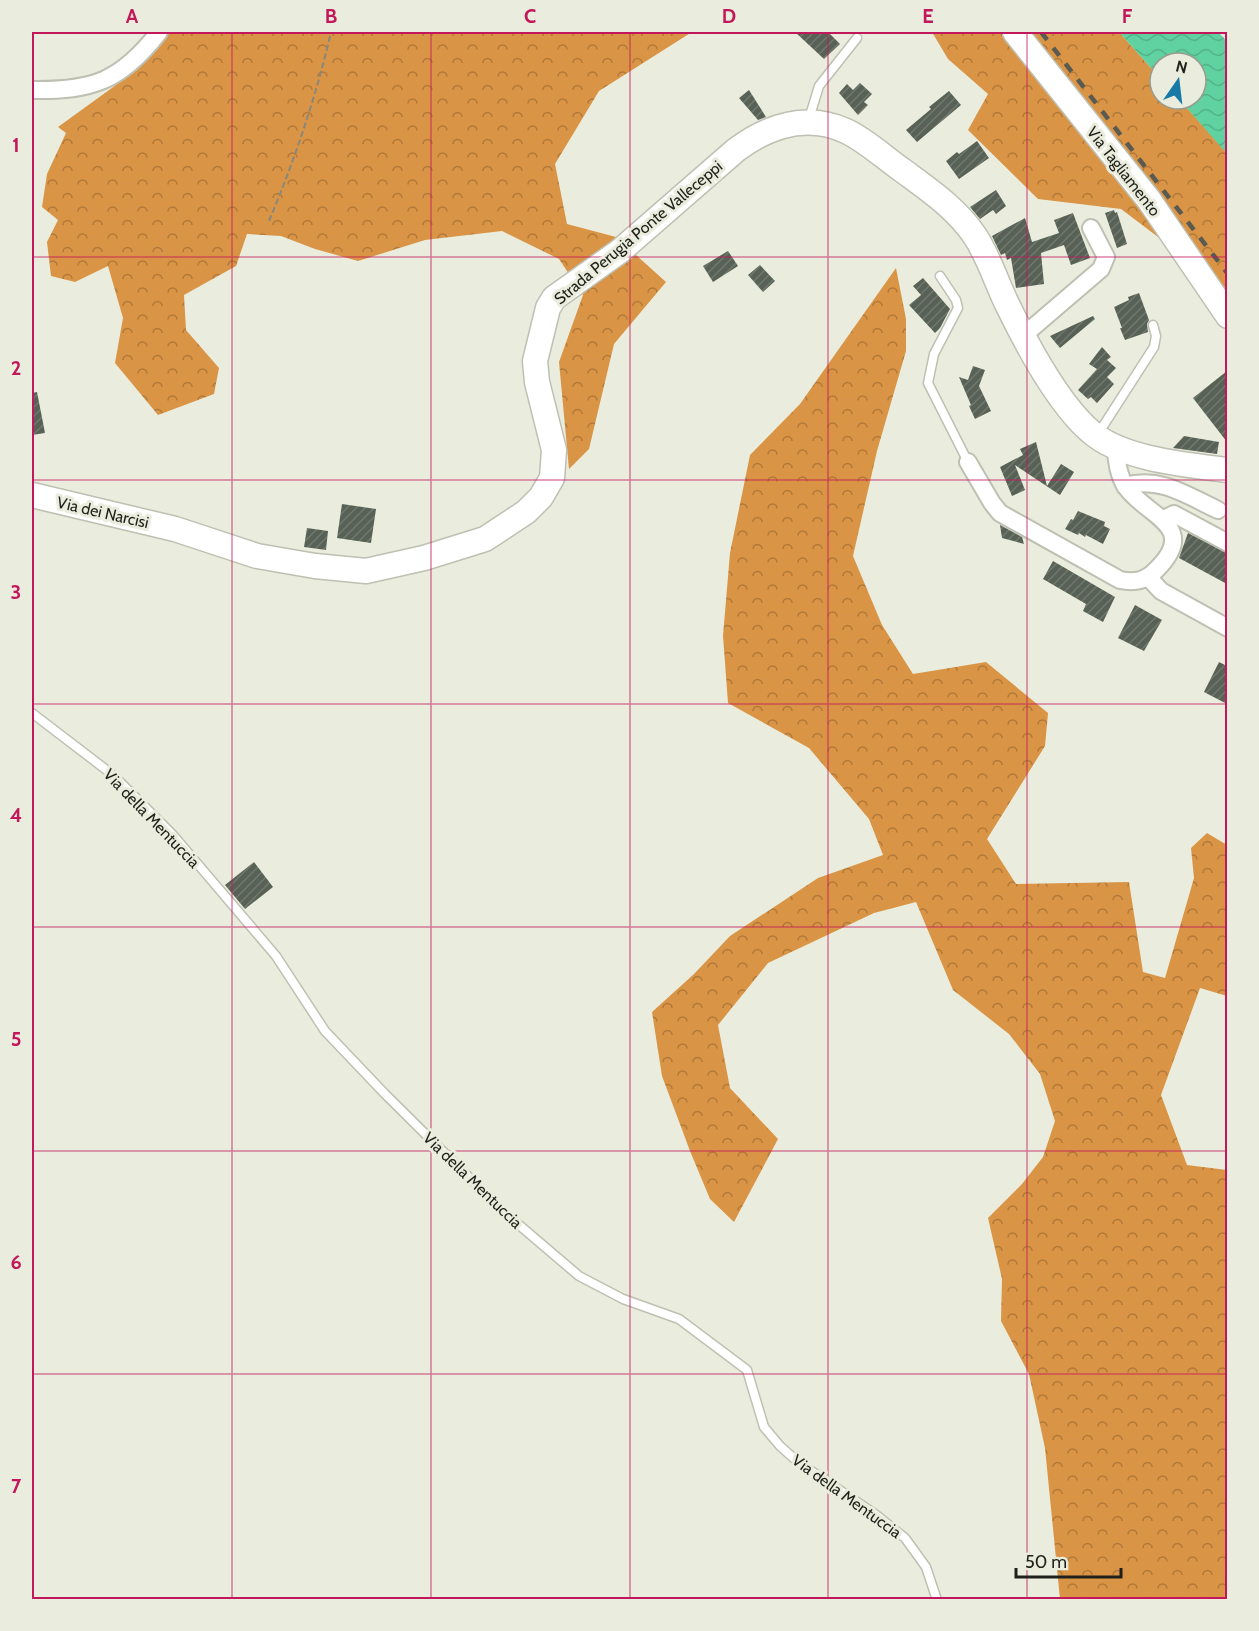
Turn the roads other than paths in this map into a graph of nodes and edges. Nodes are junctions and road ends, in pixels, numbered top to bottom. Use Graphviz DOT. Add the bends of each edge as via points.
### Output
graph roads {
  1 [pos="159,32"];
  2 [pos="1015,32"];
  3 [pos="857,38"];
  4 [pos="32,90"];
  5 [pos="807,122"];
  6 [pos="1091,228"];
  7 [pos="940,276"];
  8 [pos="1227,316"];
  9 [pos="1153,325"];
  10 [pos="1024,335"];
  11 [pos="1106,442"];
  12 [pos="968,462"];
  13 [pos="1227,470"];
  14 [pos="1125,486"];
  15 [pos="32,495"];
  16 [pos="1218,510"];
  17 [pos="1164,519"];
  18 [pos="174,529"];
  19 [pos="1227,543"];
  20 [pos="1149,578"];
  21 [pos="1227,628"];
  22 [pos="32,713"];
  23 [pos="936,1599"];
  1 -- 4 [label="street" via="134,62 97,84"];
  2 -- 8 [label="street, Via Tagliamento" via="1149,200"];
  3 -- 5 [label="lane" via="819,86"];
  5 -- 10 [label="street, Strada Perugia Ponte Valleceppi" via="848,131 945,201 976,237"];
  5 -- 18 [label="street, Strada Perugia Ponte Valleceppi" via="753,137 620,251 554,298 535,361 554,450 552,478 526,512 485,539 424,558 366,570 257,556"];
  6 -- 10 [label="street" via="1106,257 1101,269"];
  7 -- 12 [label="lane" via="958,308 934,354 928,383"];
  9 -- 11 [label="lane" via="1154,347"];
  10 -- 11 [label="street, Strada Perugia Ponte Valleceppi" via="1070,410"];
  11 -- 13 [label="street" via="1174,463"];
  11 -- 14 [label="street"];
  12 -- 20 [label="street" via="1000,513 1120,580"];
  14 -- 16 [label="street" via="1153,482"];
  14 -- 17 [label="street"];
  15 -- 18 [label="street, Via dei Narcisi"];
  17 -- 19 [label="street" via="1174,514"];
  17 -- 20 [label="street" via="1172,532 1172,548"];
  20 -- 21 [label="street" via="1161,591"];
  22 -- 23 [label="lane, Via della Mentuccia" via="113,775 173,835 276,956 325,1031 505,1214 579,1276 623,1299 679,1319 747,1370 764,1427 798,1462 905,1538 926,1567"];
}
